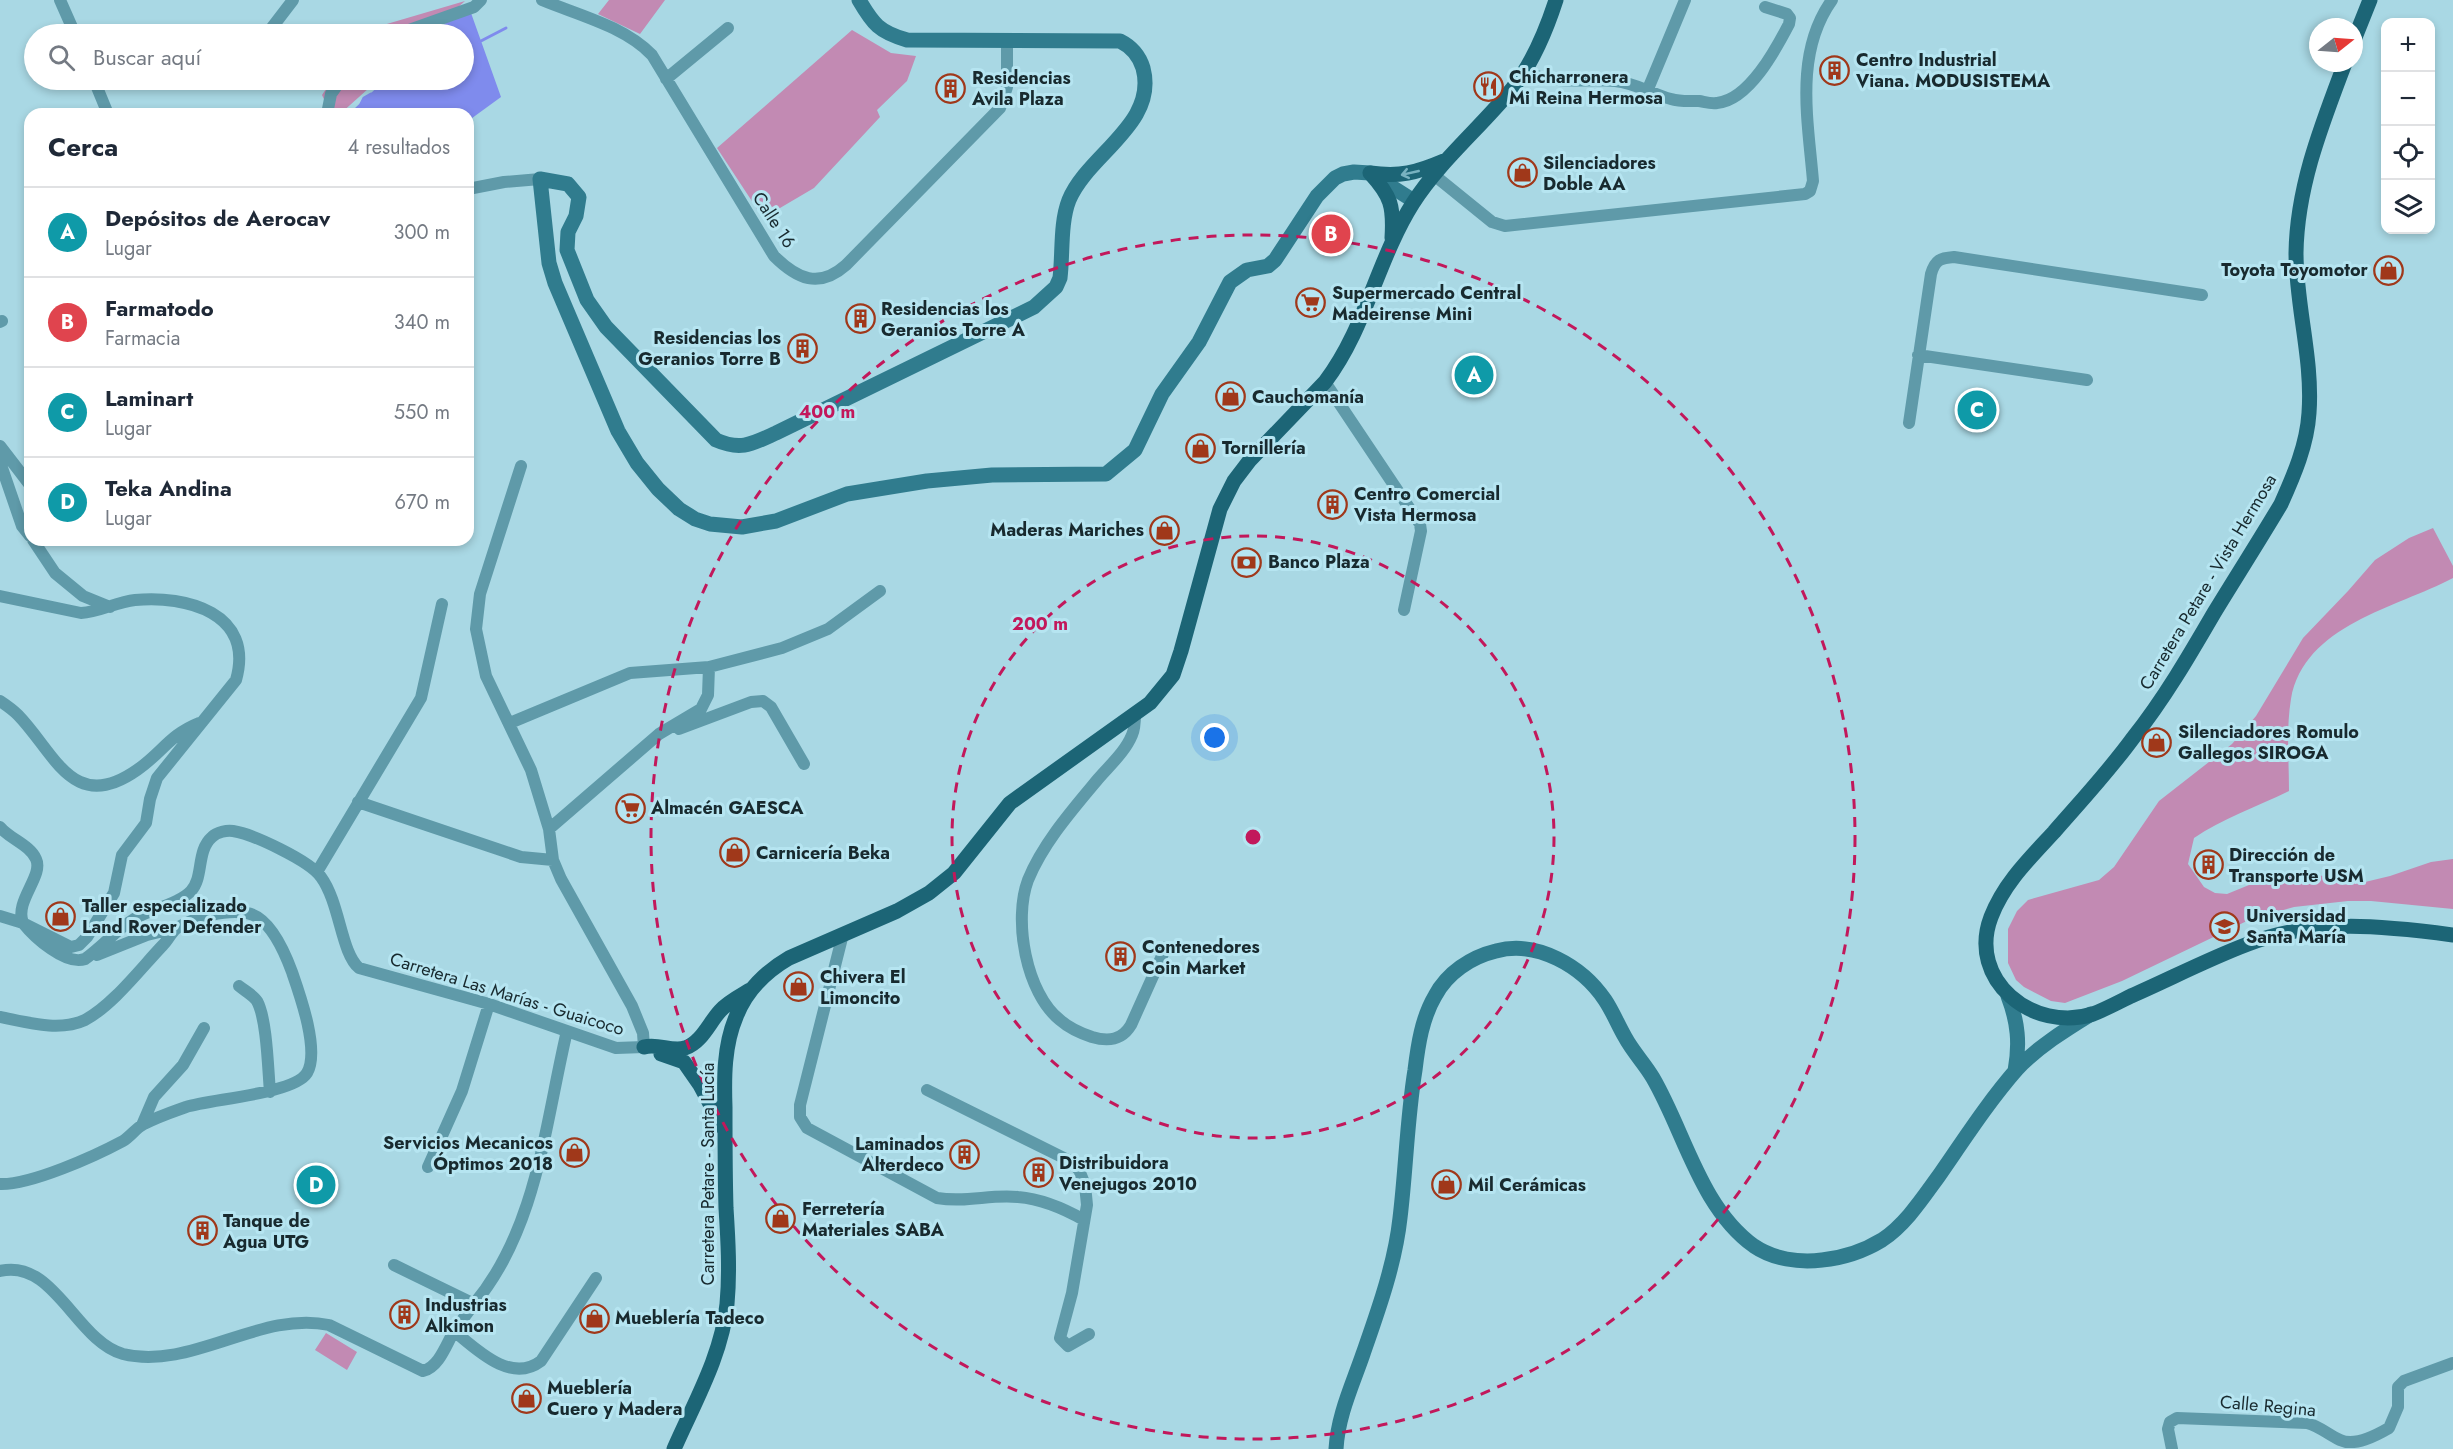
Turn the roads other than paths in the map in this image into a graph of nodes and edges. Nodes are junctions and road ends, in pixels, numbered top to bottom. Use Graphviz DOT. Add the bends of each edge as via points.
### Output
graph roads {
  1 [pos="60,0"];
  2 [pos="293,0"];
  3 [pos="481,0"];
  4 [pos="542,0"];
  5 [pos="859,0"];
  6 [pos="1556,0"];
  7 [pos="1685,0"];
  8 [pos="1832,0"];
  9 [pos="2370,0"];
  10 [pos="1765,7"];
  11 [pos="2363,18"];
  12 [pos="71,24"];
  13 [pos="275,24"];
  14 [pos="426,24"];
  15 [pos="728,28"];
  16 [pos="1007,42"];
  17 [pos="1525,71"];
  18 [pos="2342,72"];
  19 [pos="666,79"];
  20 [pos="1648,89"];
  21 [pos="98,90"];
  22 [pos="334,90"];
  23 [pos="106,108"];
  24 [pos="328,108"];
  25 [pos="1447,160"];
  26 [pos="1370,173"];
  27 [pos="1434,175"];
  28 [pos="540,179"];
  29 [pos="474,188"];
  30 [pos="1414,201"];
  31 [pos="1392,240"];
  32 [pos="2202,295"];
  33 [pos="1918,355"];
  34 [pos="2087,380"];
  35 [pos="1325,382"];
  36 [pos="1909,423"];
  37 [pos="0,446"];
  38 [pos="0,462"];
  39 [pos="520,466"];
  40 [pos="24,477"];
  41 [pos="24,528"];
  42 [pos="37,546"];
  43 [pos="880,591"];
  44 [pos="0,596"];
  45 [pos="442,604"];
  46 [pos="110,607"];
  47 [pos="1404,610"];
  48 [pos="709,667"];
  49 [pos="0,701"];
  50 [pos="1136,713"];
  51 [pos="199,723"];
  52 [pos="510,723"];
  53 [pos="655,737"];
  54 [pos="804,764"];
  55 [pos="358,802"];
  56 [pos="0,827"];
  57 [pos="549,829"];
  58 [pos="553,860"];
  59 [pos="317,872"];
  60 [pos="0,916"];
  61 [pos="23,923"];
  62 [pos="176,928"];
  63 [pos="843,934"];
  64 [pos="2453,935"];
  65 [pos="1166,947"];
  66 [pos="85,959"];
  67 [pos="239,986"];
  68 [pos="753,988"];
  69 [pos="2008,996"];
  70 [pos="489,1004"];
  71 [pos="2091,1014"];
  72 [pos="0,1017"];
  73 [pos="204,1028"];
  74 [pos="567,1032"];
  75 [pos="644,1047"];
  76 [pos="2015,1071"];
  77 [pos="927,1090"];
  78 [pos="270,1092"];
  79 [pos="142,1125"];
  80 [pos="724,1130"];
  81 [pos="428,1167"];
  82 [pos="0,1184"];
  83 [pos="1084,1220"];
  84 [pos="394,1265"];
  85 [pos="0,1271"];
  86 [pos="596,1278"];
  87 [pos="474,1304"];
  88 [pos="454,1331"];
  89 [pos="1089,1334"];
  90 [pos="2453,1363"];
  91 [pos="674,1449"];
  92 [pos="1336,1449"];
  93 [pos="2172,1449"];
  1 -- 12 [label="street"];
  2 -- 13 [label="street"];
  3 -- 14 [label="street" via="474,7"];
  4 -- 19 [label="street, Calle 16" via="618,31 641,45"];
  5 -- 16 [label="street" via="878,28 891,36 907,40"];
  6 -- 17 [label="main road"];
  7 -- 20 [label="street"];
  8 -- 27 [label="street" via="1820,17 1808,56 1806,95 1813,182 1806,194 1505,226 1492,222"];
  9 -- 11 [label="main road"];
  10 -- 20 [label="street" via="1787,14 1789,24 1773,56 1741,91 1717,103 1674,100"];
  15 -- 19 [label="street"];
  16 -- 19 [label="street, Calle 16" via="1007,87 1000,108 846,265 834,276 823,279 798,276 774,256"];
  16 -- 28 [label="street" via="1120,41 1139,57 1145,77 1137,114 1085,173 1069,199 1056,287 1034,307 742,447 716,440 606,327 587,300 567,250 579,197 567,184"];
  17 -- 20 [label="street" via="1546,79 1615,81"];
  17 -- 25 [label="main road"];
  18 -- 69 [label="main road, Carretera Petare - Vista Hermosa" via="2319,131 2300,209 2297,280 2310,392 2302,453 2281,504 2153,712 2117,759 2017,872 1999,900 1989,924 1986,946 1992,970"];
  21 -- 23 [label="street"];
  22 -- 24 [label="street"];
  25 -- 26 [label="main road, one-way" via="1397,176"];
  25 -- 27 [label="main road"];
  26 -- 28 [label="street" via="1354,172 1335,178 1317,196 1275,260 1268,266 1247,270 1230,282 1199,342 1162,394 1135,450 1106,474 992,475 927,481 847,494 776,521 741,527 710,524 679,509 637,463 618,431 555,283 549,263"];
  26 -- 30 [label="street"];
  26 -- 31 [label="main road" via="1390,198"];
  27 -- 30 [label="main road"];
  28 -- 29 [label="street"];
  30 -- 31 [label="main road"];
  31 -- 35 [label="main road, Carretera Petare - Santa Lucía" via="1356,332"];
  32 -- 33 [label="street" via="1941,258 1931,274"];
  33 -- 34 [label="street"];
  33 -- 36 [label="street"];
  35 -- 47 [label="street" via="1420,524"];
  35 -- 50 [label="main road, Carretera Petare - Santa Lucía" via="1234,481 1220,509 1173,675 1150,703"];
  37 -- 40 [label="street"];
  38 -- 41 [label="street"];
  39 -- 52 [label="street" via="480,594 476,629 486,676"];
  42 -- 46 [label="street" via="55,573 83,596"];
  43 -- 48 [label="street" via="828,629 782,648"];
  44 -- 46 [label="street" via="81,613"];
  45 -- 55 [label="street" via="421,698"];
  46 -- 51 [label="street" via="133,600 167,599 202,607 225,622 234,637 239,667 236,680"];
  48 -- 52 [label="street" via="630,673"];
  48 -- 53 [label="street" via="708,696 701,709"];
  49 -- 51 [label="street" via="18,715 53,762 76,780 94,786 128,776 148,763 182,730"];
  50 -- 63 [label="main road, Carretera Petare - Santa Lucía" via="1010,803 954,873 930,893"];
  50 -- 65 [label="street" via="1133,734 1125,748 1067,818 1028,879 1022,901 1023,934 1028,968 1044,1002 1059,1020 1077,1032 1112,1040 1125,1035 1131,1025"];
  51 -- 61 [label="street" via="157,777 146,823 122,855 114,893 87,938 71,947"];
  52 -- 57 [label="street" via="531,770"];
  53 -- 54 [label="street" via="763,701 771,707"];
  53 -- 57 [label="street"];
  55 -- 58 [label="street" via="521,857"];
  55 -- 59 [label="street"];
  56 -- 61 [label="street" via="36,858 38,867 20,916"];
  57 -- 58 [label="street"];
  58 -- 75 [label="street" via="632,1006"];
  59 -- 66 [label="street, Carretera Las Marías - Guaicoco" via="292,855 235,831 223,831 212,837 204,849 191,892 134,919"];
  59 -- 70 [label="street, Carretera Las Marías - Guaicoco" via="334,900 349,956 359,968"];
  60 -- 61 [label="street"];
  61 -- 66 [label="street" via="66,959"];
  62 -- 66 [label="street"];
  62 -- 72 [label="street" via="109,1001 84,1020 56,1026"];
  62 -- 78 [label="street" via="225,912 249,913 272,932 290,966 303,1004 310,1060 308,1072 301,1080"];
  63 -- 68 [label="main road, Carretera Petare - Santa Lucía" via="774,967"];
  63 -- 83 [label="street" via="800,1105 800,1117 807,1128 937,1198 956,1202 1017,1196 1056,1205"];
  64 -- 71 [label="main road" via="2353,926 2290,931 2230,951"];
  67 -- 78 [label="street" via="259,1004"];
  68 -- 75 [label="main road" via="720,1011 690,1046"];
  68 -- 80 [label="main road, Carretera Petare - Santa Lucía" via="730,1035"];
  69 -- 71 [label="main road" via="2048,1017"];
  69 -- 76 [label="street" via="2018,1032"];
  70 -- 74 [label="street, Carretera Las Marías - Guaicoco"];
  70 -- 81 [label="street" via="462,1091"];
  71 -- 76 [label="street" via="2044,1045"];
  73 -- 79 [label="street" via="183,1065 154,1096"];
  74 -- 75 [label="street, Carretera Las Marías - Guaicoco" via="616,1048"];
  74 -- 87 [label="street" via="527,1204 511,1248"];
  75 -- 80 [label="main road" via="684,1062"];
  76 -- 92 [label="street" via="1916,1208 1885,1238 1841,1257 1787,1259 1755,1246 1725,1217 1704,1184 1653,1078 1592,984 1574,969 1538,951 1507,948 1467,963 1440,988 1422,1031 1394,1252 1339,1421"];
  77 -- 83 [label="street" via="1070,1161 1085,1185"];
  78 -- 79 [label="street" via="188,1106"];
  79 -- 82 [label="street" via="124,1140 76,1162 39,1176"];
  80 -- 91 [label="main road, Carretera Petare - Santa Lucía" via="728,1268 724,1326"];
  83 -- 89 [label="street" via="1060,1338 1068,1346"];
  84 -- 87 [label="street"];
  85 -- 88 [label="street" via="16,1269 38,1279 99,1342 132,1355 170,1355 312,1322 329,1325 423,1371 437,1361"];
  86 -- 88 [label="street" via="535,1365 517,1369 502,1366"];
  87 -- 88 [label="street"];
  90 -- 93 [label="street, Calle Regina" via="2404,1381 2398,1387 2398,1407 2389,1428 2365,1439 2342,1441 2307,1423 2177,1418 2168,1429"];
}
